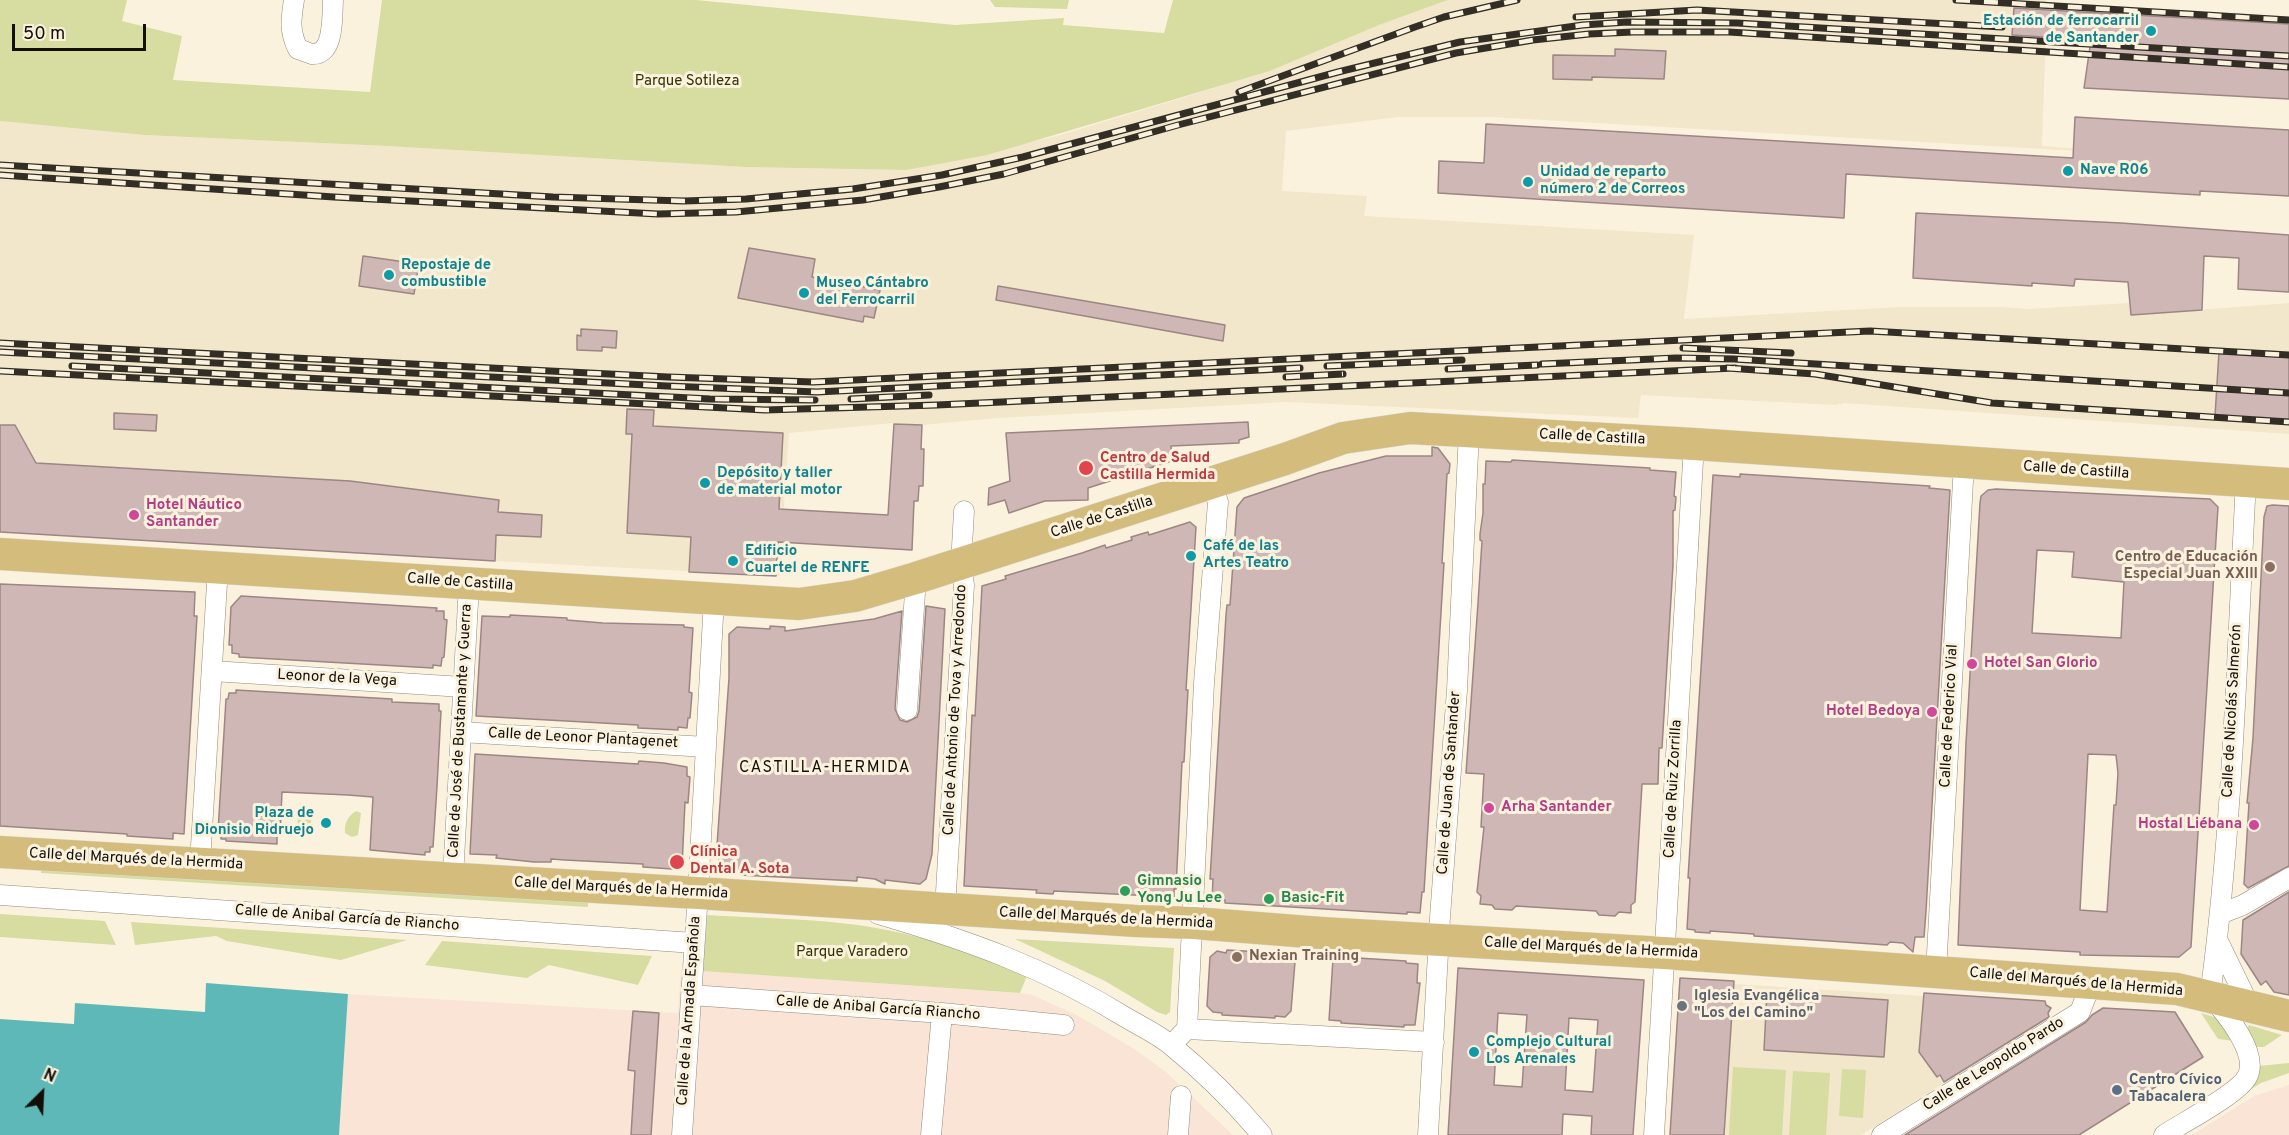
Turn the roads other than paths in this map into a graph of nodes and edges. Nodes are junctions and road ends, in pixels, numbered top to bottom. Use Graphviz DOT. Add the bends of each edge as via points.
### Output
graph roads {
  1 [pos="294,0"];
  2 [pos="333,0"];
  3 [pos="1469,431"];
  4 [pos="1694,444"];
  5 [pos="1964,474"];
  6 [pos="2246,480"];
  7 [pos="1211,483"];
  8 [pos="2289,484"];
  9 [pos="964,511"];
  10 [pos="0,554"];
  11 [pos="961,565"];
  12 [pos="218,567"];
  13 [pos="916,578"];
  14 [pos="469,584"];
  15 [pos="714,599"];
  16 [pos="212,671"];
  17 [pos="463,687"];
  18 [pos="907,710"];
  19 [pos="461,732"];
  20 [pos="706,747"];
  21 [pos="201,851"];
  22 [pos="0,852"];
  23 [pos="453,878"];
  24 [pos="2289,878"];
  25 [pos="698,893"];
  26 [pos="0,895"];
  27 [pos="838,903"];
  28 [pos="945,909"];
  29 [pos="2220,914"];
  30 [pos="1194,923"];
  31 [pos="1439,940"];
  32 [pos="2218,941"];
  33 [pos="694,943"];
  34 [pos="1664,953"];
  35 [pos="1936,959"];
  36 [pos="2091,983"];
  37 [pos="691,995"];
  38 [pos="2211,996"];
  39 [pos="2250,1007"];
  40 [pos="942,1013"];
  41 [pos="2289,1016"];
  42 [pos="1064,1025"];
  43 [pos="1187,1029"];
  44 [pos="1434,1042"];
  45 [pos="1170,1044"];
  46 [pos="1181,1096"];
  47 [pos="682,1135"];
  48 [pos="931,1135"];
  49 [pos="1178,1135"];
  50 [pos="1262,1135"];
  51 [pos="1428,1135"];
  52 [pos="1654,1135"];
  53 [pos="1882,1135"];
  54 [pos="2164,1135"];
  1 -- 2 [label="street" via="292,38 298,49 313,54 321,52 331,35"];
  3 -- 4 [label="main road, Calle de Castilla"];
  3 -- 7 [label="main road, Calle de Castilla" via="1410,428 1343,438"];
  3 -- 31 [label="street, Calle de Juan de Santander" via="1457,690"];
  4 -- 5 [label="main road, Calle de Castilla"];
  4 -- 34 [label="street, Calle de Ruiz Zorrilla"];
  5 -- 6 [label="main road, Calle de Castilla"];
  5 -- 35 [label="street, Calle de Federico Vial"];
  6 -- 8 [label="main road, Calle de Castilla"];
  6 -- 29 [label="street, Calle de Nicolás Salmerón"];
  7 -- 11 [label="main road, Calle de Castilla"];
  7 -- 30 [label="street" via="1218,502 1204,683"];
  9 -- 11 [label="street, Calle de Antonio de Tova y Arredondo"];
  10 -- 12 [label="main road, Calle de Castilla"];
  11 -- 13 [label="main road, Calle de Castilla"];
  11 -- 28 [label="street, Calle de Antonio de Tova y Arredondo" via="964,585"];
  12 -- 14 [label="main road, Calle de Castilla"];
  12 -- 16 [label="street"];
  13 -- 15 [label="main road, Calle de Castilla" via="855,596 799,604"];
  13 -- 18 [label="street"];
  14 -- 15 [label="main road, Calle de Castilla"];
  14 -- 17 [label="street, Calle de José de Bustamante y Guerra"];
  15 -- 20 [label="street, Calle de la Armada Española"];
  16 -- 17 [label="street, Leonor de la Vega"];
  16 -- 21 [label="street"];
  17 -- 19 [label="street, Calle de José de Bustamante y Guerra"];
  19 -- 20 [label="street, Calle de Leonor Plantagenet"];
  19 -- 23 [label="street, Calle de José de Bustamante y Guerra"];
  20 -- 25 [label="street, Calle de la Armada Española"];
  21 -- 22 [label="main road, Calle del Marqués de la Hermida"];
  21 -- 23 [label="main road, Calle del Marqués de la Hermida"];
  23 -- 25 [label="main road, Calle del Marqués de la Hermida"];
  24 -- 29 [label="street"];
  25 -- 27 [label="main road, Calle del Marqués de la Hermida"];
  25 -- 33 [label="street, Calle de la Armada Española"];
  26 -- 33 [label="street, Calle de Anibal García de Riancho"];
  27 -- 28 [label="main road, Calle del Marqués de la Hermida"];
  27 -- 45 [label="street" via="1021,962"];
  28 -- 30 [label="main road, Calle del Marqués de la Hermida"];
  29 -- 32 [label="street, Calle de Nicolás Salmerón"];
  30 -- 31 [label="main road, Calle del Marqués de la Hermida"];
  30 -- 43 [label="street"];
  31 -- 34 [label="main road, Calle del Marqués de la Hermida"];
  31 -- 44 [label="street, Calle de Juan de Santander"];
  32 -- 38 [label="street, Calle de Nicolás Salmerón"];
  32 -- 39 [label="street"];
  33 -- 37 [label="street, Calle de la Armada Española"];
  34 -- 35 [label="main road, Calle del Marqués de la Hermida"];
  34 -- 52 [label="street, Calle de Ruiz Zorrilla"];
  35 -- 36 [label="main road, Calle del Marqués de la Hermida"];
  36 -- 38 [label="main road, Calle del Marqués de la Hermida" via="2176,989"];
  36 -- 53 [label="street, Calle de Leopoldo Pardo" via="2080,1012"];
  37 -- 40 [label="street, Calle de Anibal García Riancho"];
  37 -- 47 [label="street, Calle de la Armada Española"];
  38 -- 39 [label="main road, Calle del Marqués de la Hermida"];
  38 -- 54 [label="street" via="2230,1017 2241,1039 2248,1056 2247,1078"];
  39 -- 41 [label="main road, Calle del Marqués de la Hermida"];
  40 -- 42 [label="street, Calle de Anibal García Riancho"];
  40 -- 48 [label="street"];
  43 -- 44 [label="street"];
  43 -- 45 [label="street"];
  44 -- 51 [label="street, Calle de Juan de Santander"];
  45 -- 50 [label="street" via="1240,1109"];
  46 -- 49 [label="street"];
}
